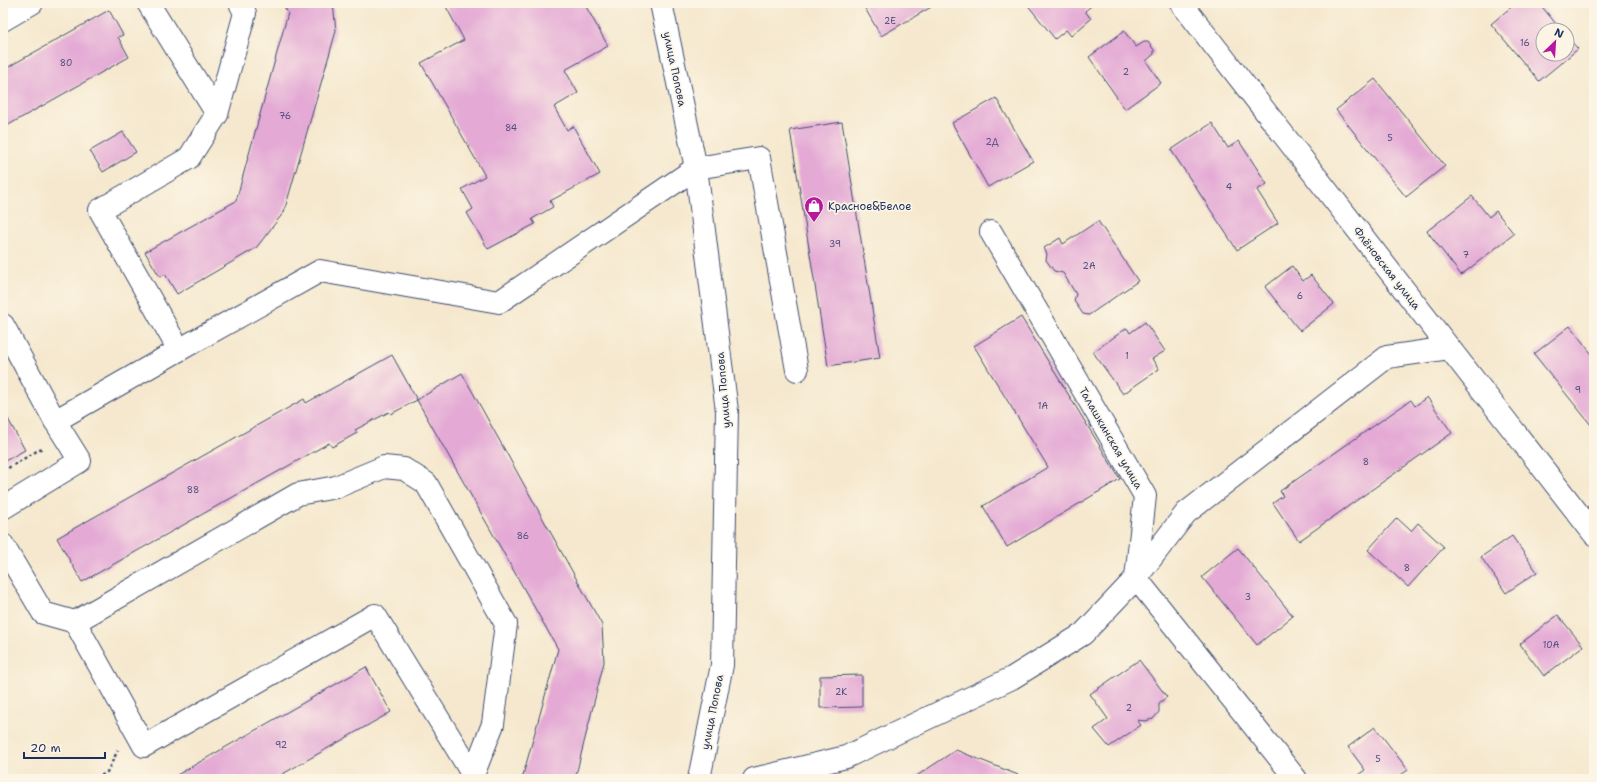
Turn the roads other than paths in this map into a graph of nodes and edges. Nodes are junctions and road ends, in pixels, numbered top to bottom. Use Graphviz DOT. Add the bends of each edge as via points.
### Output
graph roads {
  1 [pos="32,3"];
  2 [pos="148,3"];
  3 [pos="240,3"];
  4 [pos="661,3"];
  5 [pos="1181,3"];
  6 [pos="3,20"];
  7 [pos="217,114"];
  8 [pos="696,168"];
  9 [pos="991,232"];
  10 [pos="3,325"];
  11 [pos="1450,348"];
  12 [pos="179,350"];
  13 [pos="797,370"];
  14 [pos="59,428"];
  15 [pos="3,508"];
  16 [pos="1594,534"];
  17 [pos="3,545"];
  18 [pos="1136,578"];
  19 [pos="75,622"];
  20 [pos="471,777"];
  21 [pos="699,779"];
  22 [pos="754,779"];
  23 [pos="1296,779"];
  1 -- 6 [label="street"];
  2 -- 7 [label="street"];
  3 -- 7 [label="street" via="245,13"];
  4 -- 8 [label="street, улица Попова"];
  5 -- 11 [label="street, Флёновская улица"];
  7 -- 12 [label="street" via="189,158 100,210"];
  8 -- 12 [label="street" via="499,302 320,271"];
  8 -- 13 [label="street" via="760,158"];
  8 -- 21 [label="street, улица Попова" via="727,411 722,665"];
  9 -- 18 [label="street, Талашкинская улица" via="1145,496"];
  10 -- 14 [label="street"];
  11 -- 16 [label="street, Флёновская улица"];
  11 -- 18 [label="street" via="1387,357 1186,513"];
  12 -- 14 [label="street"];
  14 -- 15 [label="street" via="80,461"];
  17 -- 19 [label="street" via="43,613"];
  18 -- 22 [label="street" via="1083,634 1012,678 846,757"];
  18 -- 23 [label="street"];
  19 -- 20 [label="street" via="144,746 375,615"];
  19 -- 20 [label="street" via="298,494 336,487 384,467 404,469 426,483 506,624 494,724"];
}
